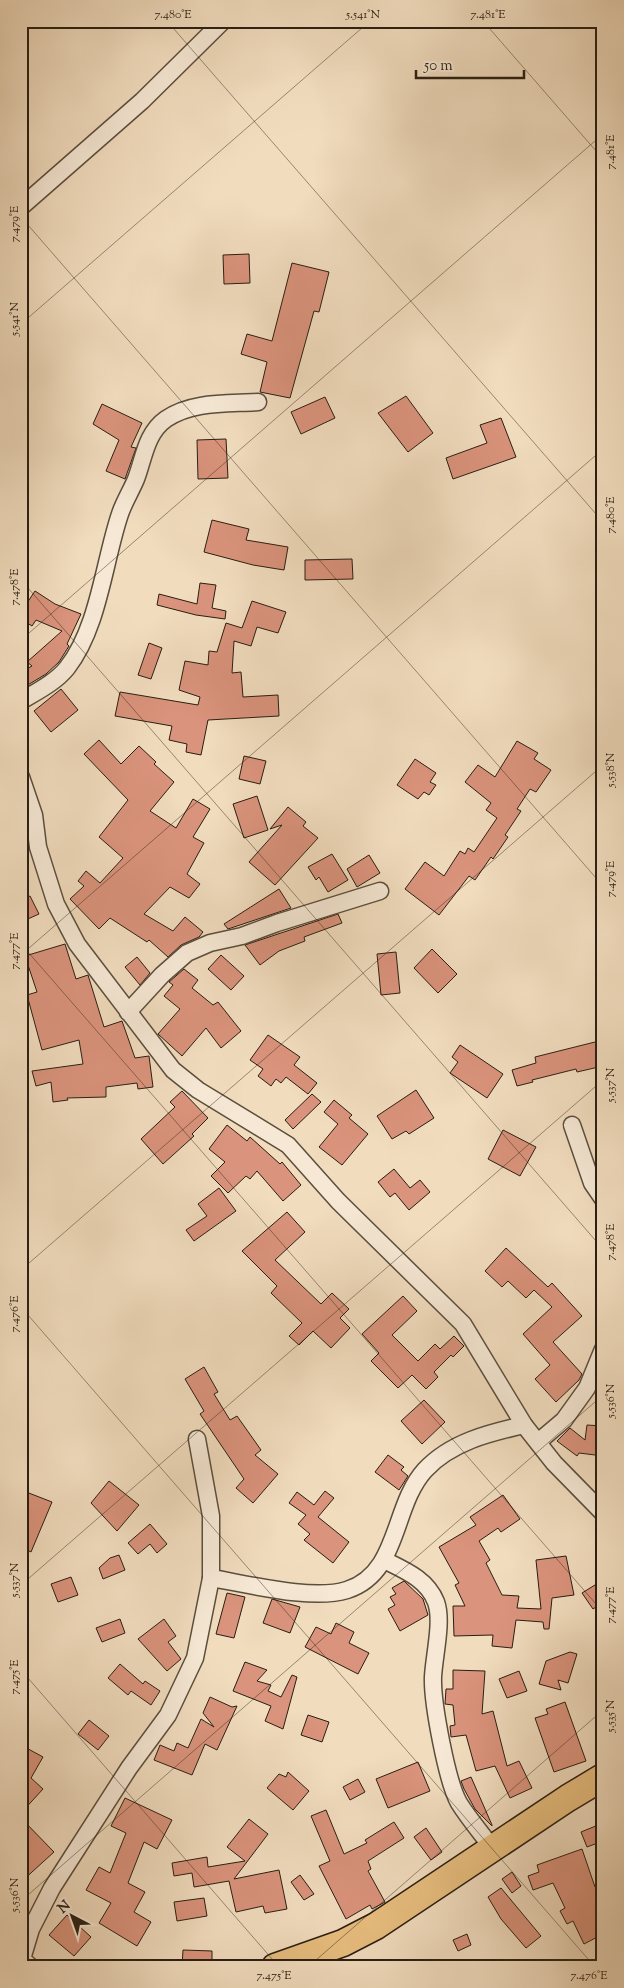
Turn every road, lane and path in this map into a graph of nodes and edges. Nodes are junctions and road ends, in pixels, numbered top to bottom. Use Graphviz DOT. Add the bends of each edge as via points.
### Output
graph roads {
  1 [pos="223,21"];
  2 [pos="21,207"];
  3 [pos="258,402"];
  4 [pos="21,701"];
  5 [pos="21,777"];
  6 [pos="380,891"];
  7 [pos="128,1012"];
  8 [pos="572,1125"];
  9 [pos="603,1198"];
  10 [pos="603,1349"];
  11 [pos="524,1425"];
  12 [pos="197,1439"];
  13 [pos="538,1442"];
  14 [pos="603,1513"];
  15 [pos="384,1560"];
  16 [pos="212,1578"];
  17 [pos="603,1778"];
  18 [pos="603,1795"];
  19 [pos="493,1849"];
  20 [pos="21,1959"];
  21 [pos="31,1967"];
  22 [pos="275,1967"];
  23 [pos="330,1967"];
  1 -- 2 [label="street" via="142,102"];
  3 -- 4 [label="street" via="190,407 156,427 120,514 106,573 76,654 66,669"];
  5 -- 7 [label="street" via="34,814 38,847 56,904 77,944"];
  6 -- 7 [label="street" via="187,953"];
  7 -- 11 [label="street" via="173,1070 198,1090 288,1145 338,1201 463,1324"];
  8 -- 9 [label="street" via="592,1184"];
  10 -- 13 [label="street" via="587,1388 564,1420"];
  11 -- 13 [label="street"];
  11 -- 15 [label="street" via="472,1439 443,1455 425,1470 410,1491"];
  12 -- 16 [label="street" via="211,1516"];
  13 -- 14 [label="street"];
  15 -- 16 [label="street" via="365,1582 346,1590 307,1594"];
  15 -- 19 [label="street" via="415,1576 428,1588 436,1602 438,1617 433,1680 450,1778 459,1802"];
  16 -- 20 [label="street" via="196,1658 168,1715 129,1768 52,1888 31,1929"];
  17 -- 19 [label="main road"];
  18 -- 23 [label="main road" via="418,1919"];
  19 -- 22 [label="main road" via="343,1944"];
  20 -- 21 [label="street"];
}
